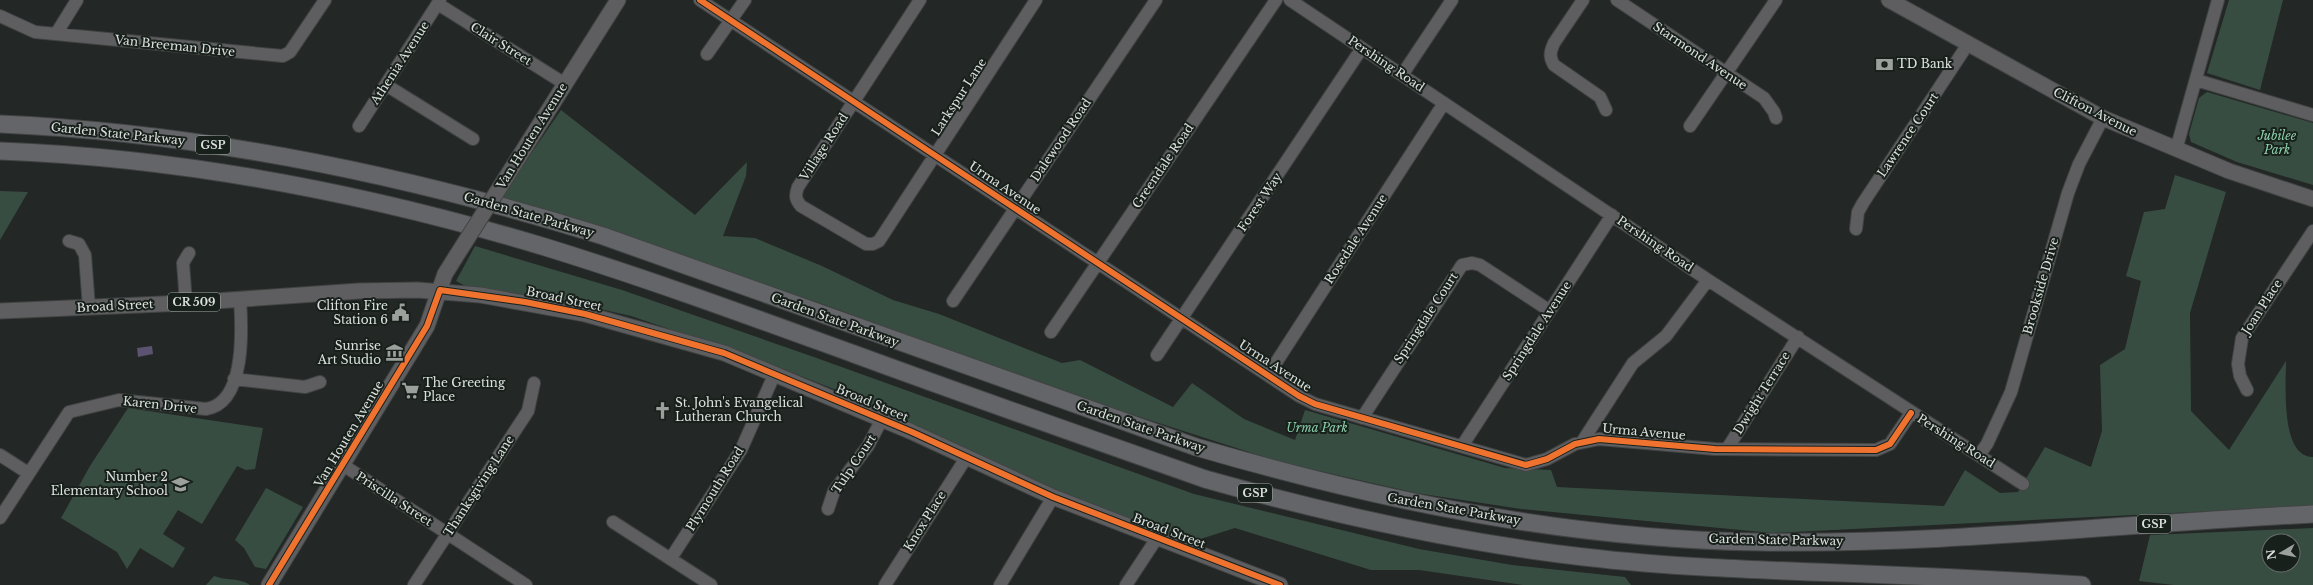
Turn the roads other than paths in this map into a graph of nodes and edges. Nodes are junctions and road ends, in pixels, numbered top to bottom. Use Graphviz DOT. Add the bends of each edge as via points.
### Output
graph roads {
  1 [pos="77,0"];
  2 [pos="325,0"];
  3 [pos="700,0"];
  4 [pos="745,0"];
  5 [pos="920,0"];
  6 [pos="1036,0"];
  7 [pos="1156,0"];
  8 [pos="1276,0"];
  9 [pos="1290,0"];
  10 [pos="1452,0"];
  11 [pos="1583,0"];
  12 [pos="1617,0"];
  13 [pos="1776,0"];
  14 [pos="1889,0"];
  15 [pos="2218,0"];
  16 [pos="615,1"];
  17 [pos="439,2"];
  18 [pos="0,16"];
  19 [pos="731,20"];
  20 [pos="56,34"];
  21 [pos="1968,44"];
  22 [pos="1362,48"];
  23 [pos="707,54"];
  24 [pos="1727,74"];
  25 [pos="1402,75"];
  26 [pos="2196,80"];
  27 [pos="565,84"];
  28 [pos="386,85"];
  29 [pos="854,102"];
  30 [pos="1444,103"];
  31 [pos="1606,110"];
  32 [pos="2313,115"];
  33 [pos="1776,118"];
  34 [pos="2103,118"];
  35 [pos="0,124"];
  36 [pos="359,126"];
  37 [pos="1690,126"];
  38 [pos="473,140"];
  39 [pos="2176,150"];
  40 [pos="0,151"];
  41 [pos="934,155"];
  42 [pos="2313,199"];
  43 [pos="1015,208"];
  44 [pos="810,211"];
  45 [pos="1612,215"];
  46 [pos="1856,229"];
  47 [pos="2313,232"];
  48 [pos="70,241"];
  49 [pos="188,253"];
  50 [pos="1097,262"];
  51 [pos="1708,280"];
  52 [pos="440,290"];
  53 [pos="240,299"];
  54 [pos="953,301"];
  55 [pos="186,303"];
  56 [pos="89,308"];
  57 [pos="0,311"];
  58 [pos="1550,311"];
  59 [pos="1182,319"];
  60 [pos="1051,332"];
  61 [pos="1798,337"];
  62 [pos="1157,355"];
  63 [pos="774,373"];
  64 [pos="1268,375"];
  65 [pos="234,379"];
  66 [pos="320,382"];
  67 [pos="534,383"];
  68 [pos="2247,390"];
  69 [pos="1911,413"];
  70 [pos="1362,418"];
  71 [pos="882,420"];
  72 [pos="1582,442"];
  73 [pos="1462,446"];
  74 [pos="1727,449"];
  75 [pos="0,455"];
  76 [pos="1979,455"];
  77 [pos="966,458"];
  78 [pos="343,465"];
  79 [pos="28,473"];
  80 [pos="2023,484"];
  81 [pos="1053,497"];
  82 [pos="828,509"];
  83 [pos="2313,514"];
  84 [pos="0,518"];
  85 [pos="613,522"];
  86 [pos="447,534"];
  87 [pos="1157,538"];
  88 [pos="670,558"];
  89 [pos="269,585"];
  90 [pos="414,585"];
  91 [pos="526,585"];
  92 [pos="711,585"];
  93 [pos="885,585"];
  94 [pos="1000,585"];
  95 [pos="1126,585"];
  96 [pos="1280,585"];
  97 [pos="2082,585"];
  1 -- 20 [label="street"];
  2 -- 20 [label="street, Van Breeman Drive" via="290,52 283,56"];
  3 -- 19 [label="street, Urma Avenue"];
  4 -- 19 [label="street"];
  5 -- 29 [label="street, Village Road"];
  6 -- 41 [label="street, Larkspur Lane"];
  7 -- 43 [label="street, Dalewood Road"];
  8 -- 50 [label="street, Greendale Road"];
  9 -- 22 [label="street, Pershing Road"];
  10 -- 25 [label="street"];
  11 -- 31 [label="street" via="1550,50 1550,58 1554,64 1600,97"];
  12 -- 24 [label="street, Starmond Avenue"];
  13 -- 24 [label="street"];
  14 -- 21 [label="main road, Clifton Avenue"];
  15 -- 26 [label="street"];
  16 -- 27 [label="main road, Van Houten Avenue"];
  17 -- 27 [label="street, Clair Street"];
  17 -- 28 [label="street, Athenia Avenue"];
  18 -- 20 [label="street, Van Breeman Drive" via="35,32"];
  19 -- 23 [label="street"];
  19 -- 29 [label="street, Urma Avenue"];
  21 -- 34 [label="main road, Clifton Avenue"];
  21 -- 46 [label="street, Lawrence Court" via="1863,203 1858,212"];
  22 -- 25 [label="street, Pershing Road"];
  22 -- 59 [label="street, Forest Way"];
  24 -- 33 [label="street, Starmond Avenue" via="1764,98"];
  24 -- 37 [label="street"];
  25 -- 30 [label="street, Pershing Road"];
  26 -- 32 [label="street"];
  26 -- 39 [label="street"];
  27 -- 52 [label="main road, Van Houten Avenue, bridge" via="445,274"];
  28 -- 36 [label="street, Athenia Avenue"];
  28 -- 38 [label="street"];
  29 -- 41 [label="street, Urma Avenue"];
  29 -- 44 [label="street, Village Road" via="798,187 796,200"];
  30 -- 45 [label="street, Pershing Road"];
  30 -- 64 [label="street, Rosedale Avenue"];
  34 -- 39 [label="main road, Clifton Avenue"];
  34 -- 76 [label="street, Brookside Drive" via="2079,164 2068,193 2011,392 1990,438"];
  35 -- 83 [label="highway, Garden State Parkway / GSP" via="78,129 178,140 343,167 430,187 603,236 1196,447 1290,474 1385,497 1482,516 1658,537 1758,542 1836,542 1995,535"];
  39 -- 42 [label="main road, Clifton Avenue" via="2229,172"];
  40 -- 97 [label="highway, GSP" via="50,153 184,168 339,194 436,216 601,265 1205,479 1302,506 1412,531 1540,552 1636,562"];
  41 -- 43 [label="street, Urma Avenue"];
  41 -- 44 [label="street, Larkspur Lane" via="877,243 866,244"];
  43 -- 50 [label="street, Urma Avenue"];
  43 -- 54 [label="street, Dalewood Road"];
  45 -- 51 [label="street, Pershing Road"];
  45 -- 58 [label="street, Springdale Avenue"];
  47 -- 68 [label="street, Joan Place" via="2242,338 2238,364 2240,376"];
  48 -- 56 [label="street" via="79,244 85,255"];
  49 -- 55 [label="street" via="183,263"];
  50 -- 59 [label="street, Urma Avenue"];
  50 -- 60 [label="street, Greendale Road"];
  51 -- 61 [label="street, Pershing Road"];
  51 -- 72 [label="street" via="1666,336 1633,363"];
  52 -- 53 [label="main road, Broad Street / CR 509" via="359,291"];
  52 -- 63 [label="main road, Broad Street / CR 509" via="525,302 585,314 712,349"];
  52 -- 78 [label="main road, Van Houten Avenue" via="427,326"];
  53 -- 55 [label="main road, Broad Street / CR 509"];
  53 -- 65 [label="street, Karen Drive" via="242,347"];
  55 -- 56 [label="main road, Broad Street / CR 509"];
  56 -- 57 [label="main road, Broad Street / CR 509"];
  58 -- 70 [label="street, Springdale Court" via="1480,265 1462,265"];
  58 -- 73 [label="street, Springdale Avenue"];
  59 -- 62 [label="street, Forest Way"];
  59 -- 64 [label="street, Urma Avenue"];
  61 -- 69 [label="street, Pershing Road"];
  61 -- 74 [label="street, Dwight Terrace"];
  63 -- 71 [label="main road, Broad Street / CR 509"];
  63 -- 88 [label="street, Plymouth Road" via="741,450"];
  64 -- 70 [label="street, Urma Avenue" via="1316,404"];
  65 -- 66 [label="street" via="305,387"];
  65 -- 79 [label="street, Karen Drive" via="224,400 211,408 119,400 69,412"];
  67 -- 86 [label="street, Thanksgiving Lane" via="528,410"];
  69 -- 74 [label="street, Urma Avenue" via="1890,444 1876,450"];
  69 -- 76 [label="street, Pershing Road"];
  70 -- 73 [label="street, Urma Avenue"];
  71 -- 77 [label="main road, Broad Street / CR 509"];
  71 -- 82 [label="street, Tulp Court" via="868,446 834,491"];
  72 -- 73 [label="street, Urma Avenue" via="1547,459 1526,465"];
  72 -- 74 [label="street, Urma Avenue" via="1599,439"];
  75 -- 79 [label="street"];
  76 -- 80 [label="street, Pershing Road"];
  77 -- 81 [label="main road, Broad Street / CR 509"];
  77 -- 93 [label="street, Knox Place"];
  78 -- 86 [label="street, Priscilla Street"];
  78 -- 89 [label="main road, Van Houten Avenue"];
  79 -- 84 [label="street, Karen Drive"];
  81 -- 87 [label="main road, Broad Street / CR 509"];
  81 -- 94 [label="street"];
  85 -- 88 [label="street"];
  86 -- 90 [label="street, Thanksgiving Lane"];
  86 -- 91 [label="street, Priscilla Street"];
  87 -- 95 [label="street"];
  87 -- 96 [label="main road, Broad Street / CR 509"];
  88 -- 92 [label="street"];
}
